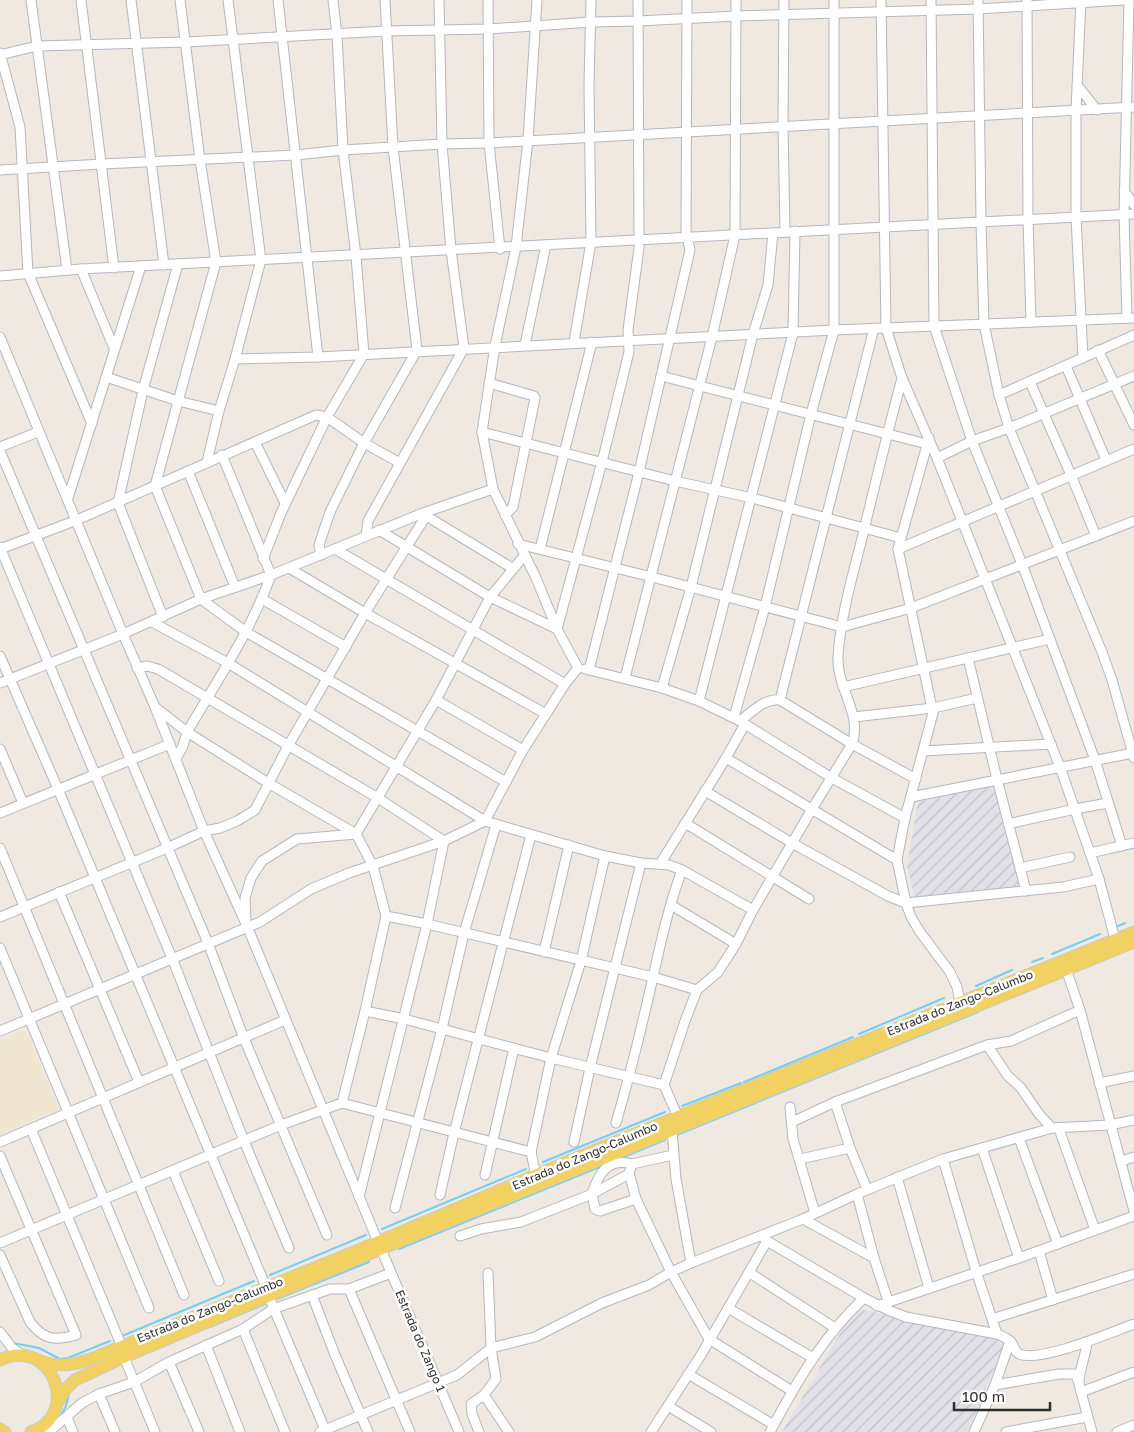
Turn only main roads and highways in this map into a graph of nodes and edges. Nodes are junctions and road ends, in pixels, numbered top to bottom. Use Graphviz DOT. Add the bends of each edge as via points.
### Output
graph roads {
  1 [pos="1134,932"];
  2 [pos="1134,942"];
  3 [pos="379,1245"];
  4 [pos="123,1352"];
  5 [pos="29,1357"];
  6 [pos="0,1360"];
  7 [pos="57,1404"];
  8 [pos="0,1429"];
  9 [pos="5,1432"];
  10 [pos="31,1432"];
  1 -- 3 [label="main road, Estrada do Zango-Calumbo" via="678,1117"];
  2 -- 3 [label="main road, Estrada do Zango-Calumbo"];
  3 -- 4 [label="main road, Estrada do Zango-Calumbo"];
  4 -- 5 [label="main road, Estrada do Zango-Calumbo" via="70,1366 54,1366"];
  4 -- 7 [label="main road, Estrada do Zango-Calumbo" via="75,1380"];
  5 -- 6 [label="main road" via="12,1356"];
  5 -- 7 [label="main road" via="43,1364 54,1378"];
  7 -- 10 [label="main road, Estrada do Zango-Calumbo" via="45,1424"];
  8 -- 9 [label="main road"];
}
